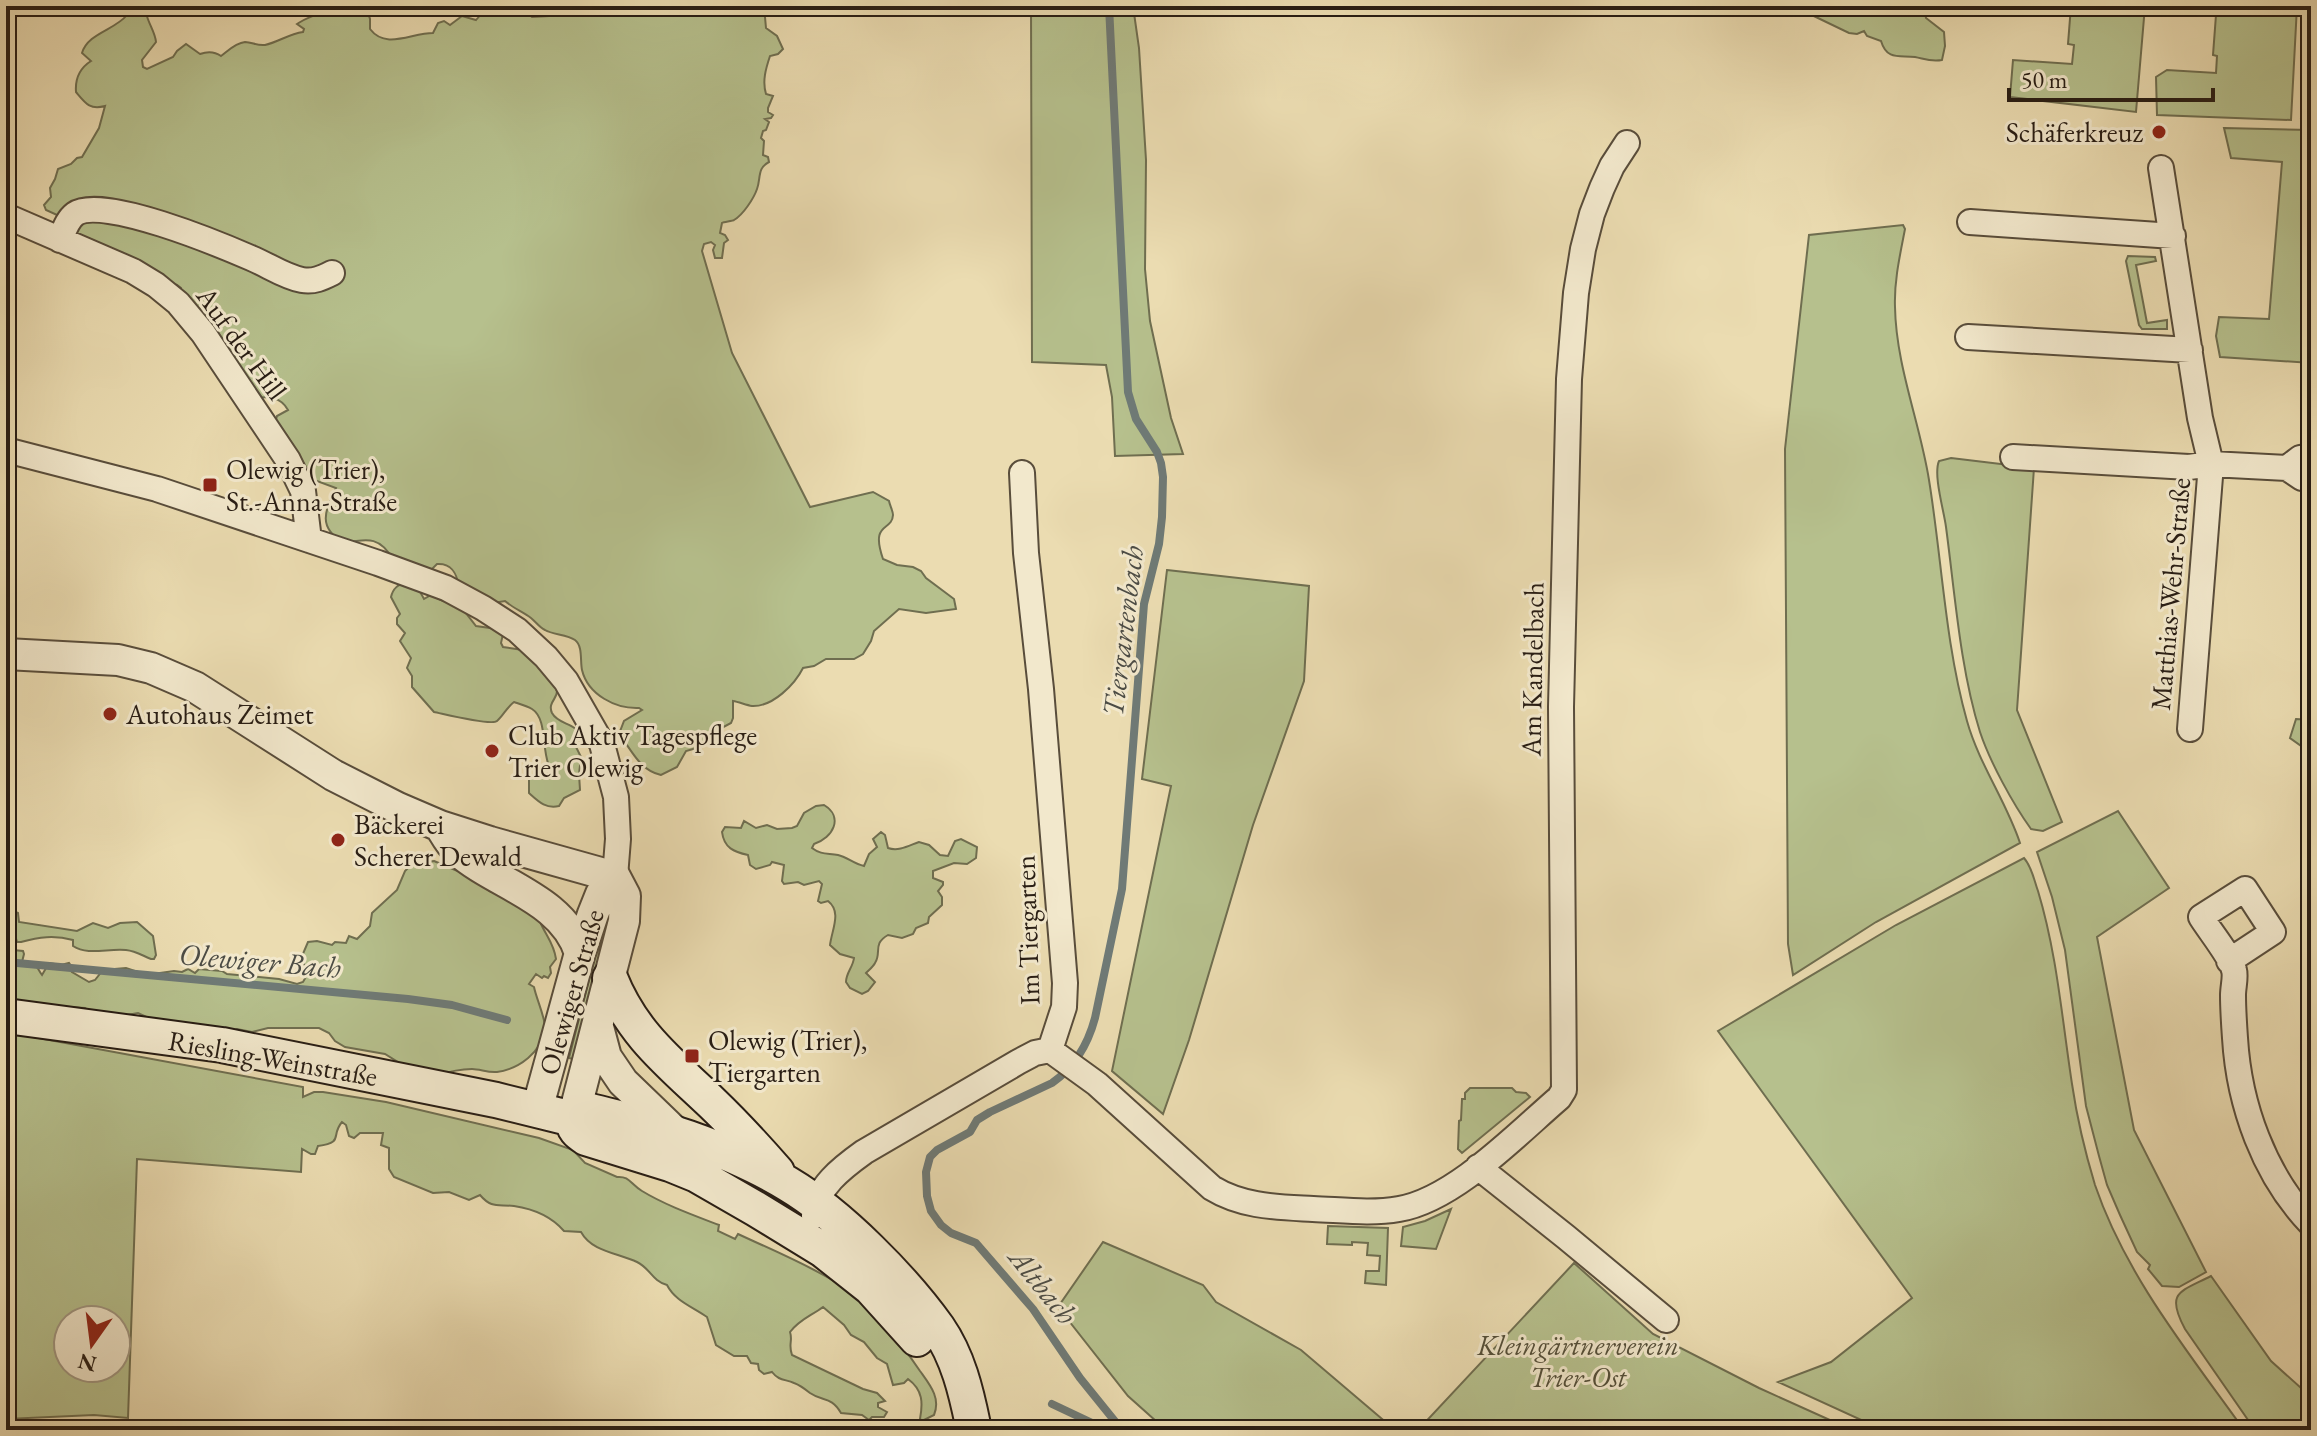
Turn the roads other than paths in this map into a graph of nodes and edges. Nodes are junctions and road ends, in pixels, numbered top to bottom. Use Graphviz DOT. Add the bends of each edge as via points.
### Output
graph roads {
  1 [pos="1627,143"];
  2 [pos="2161,168"];
  3 [pos="6,216"];
  4 [pos="1970,222"];
  5 [pos="2173,236"];
  6 [pos="60,240"];
  7 [pos="332,273"];
  8 [pos="1968,337"];
  9 [pos="2190,350"];
  10 [pos="6,450"];
  11 [pos="2311,456"];
  12 [pos="2013,457"];
  13 [pos="2211,464"];
  14 [pos="2287,468"];
  15 [pos="1022,473"];
  16 [pos="2311,479"];
  17 [pos="309,540"];
  18 [pos="6,654"];
  19 [pos="2190,729"];
  20 [pos="440,826"];
  21 [pos="615,877"];
  22 [pos="580,953"];
  23 [pos="2229,961"];
  24 [pos="610,978"];
  25 [pos="6,1016"];
  26 [pos="598,1027"];
  27 [pos="1065,1060"];
  28 [pos="537,1110"];
  29 [pos="573,1119"];
  30 [pos="677,1134"];
  31 [pos="1478,1167"];
  32 [pos="801,1193"];
  33 [pos="2311,1224"];
  34 [pos="823,1250"];
  35 [pos="1666,1320"];
  36 [pos="974,1428"];
  1 -- 31 [label="street, Am Kandelbach" via="1602,188 1583,249 1569,379 1561,707 1566,1081 1559,1098"];
  2 -- 5 [label="street, Matthias-Wehr-Straße"];
  3 -- 6 [label="street, Auf der Hill"];
  4 -- 5 [label="street"];
  5 -- 9 [label="street, Matthias-Wehr-Straße"];
  6 -- 7 [label="street, Auf der Hill" via="78,212 118,212 204,238 300,280"];
  6 -- 17 [label="street, Auf der Hill" via="156,285 203,333 288,460 303,491"];
  8 -- 9 [label="street"];
  9 -- 13 [label="street, Matthias-Wehr-Straße"];
  10 -- 17 [label="street" via="146,486"];
  11 -- 14 [label="street"];
  12 -- 13 [label="street, Matthias-Wehr-Straße"];
  13 -- 14 [label="street, Matthias-Wehr-Straße"];
  13 -- 19 [label="street, Matthias-Wehr-Straße"];
  14 -- 16 [label="street"];
  15 -- 27 [label="street, Im Tiergarten" via="1065,983"];
  17 -- 21 [label="street" via="446,588 509,624 546,657 602,744 616,797"];
  18 -- 20 [label="street, Olewiger Straße" via="118,660 162,672 203,692 333,775"];
  20 -- 21 [label="street, Olewiger Straße"];
  20 -- 22 [label="street" via="455,849 546,908 570,931"];
  21 -- 22 [label="street, Olewiger Straße" via="601,894"];
  21 -- 24 [label="street" via="626,908"];
  22 -- 28 [label="street, Olewiger Straße"];
  23 -- 33 [label="street" via="2247,1111 2269,1164"];
  24 -- 26 [label="street"];
  24 -- 32 [label="main road" via="623,1010 644,1038"];
  25 -- 28 [label="main road, Riesling-Weinstraße" via="222,1045"];
  26 -- 29 [label="street"];
  26 -- 30 [label="street" via="606,1057 623,1082"];
  27 -- 31 [label="street, Am Kandelbach" via="1212,1188 1242,1203 1397,1209 1437,1196"];
  27 -- 32 [label="street" via="1035,1053 864,1152 831,1181"];
  28 -- 29 [label="main road, Olewiger Straße"];
  29 -- 30 [label="main road, Olewiger Straße" via="587,1110"];
  29 -- 34 [label="main road, Olewiger Straße" via="586,1138 697,1175"];
  30 -- 32 [label="main road, Olewiger Straße"];
  31 -- 35 [label="street"];
  32 -- 34 [label="street"];
  32 -- 36 [label="main road, Olewiger Straße" via="893,1274 939,1329 965,1383"];
  34 -- 36 [label="main road, Olewiger Straße" via="899,1317 929,1354"];
}
